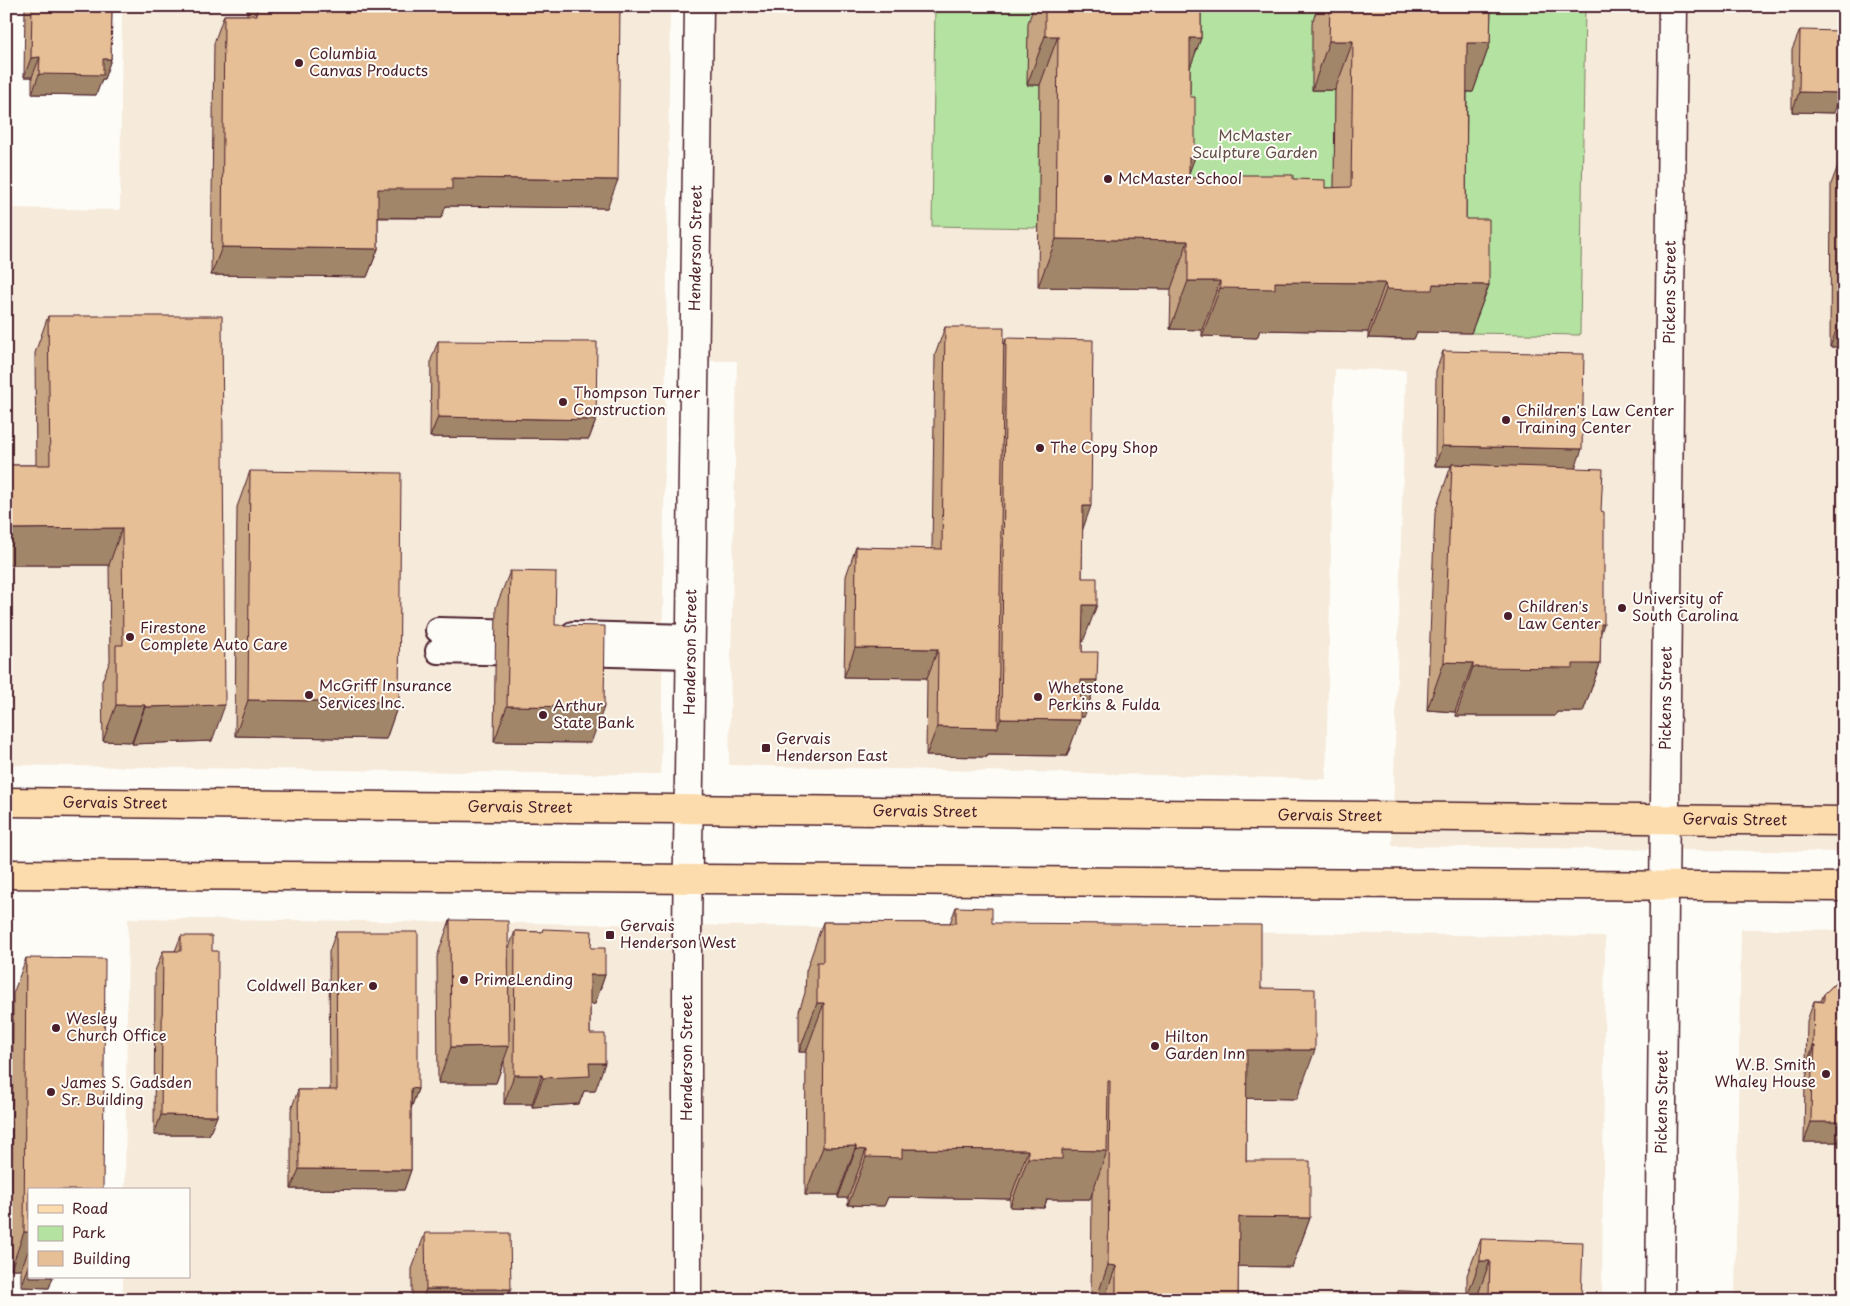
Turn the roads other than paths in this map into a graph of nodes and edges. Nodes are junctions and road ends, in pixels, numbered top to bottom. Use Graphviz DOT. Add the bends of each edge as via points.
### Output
graph roads {
  1 [pos="699,6"];
  2 [pos="1673,6"];
  3 [pos="438,640"];
  4 [pos="691,646"];
  5 [pos="6,802"];
  6 [pos="689,810"];
  7 [pos="1666,820"];
  8 [pos="1844,821"];
  9 [pos="6,874"];
  10 [pos="688,880"];
  11 [pos="1665,884"];
  12 [pos="1844,887"];
  13 [pos="687,1300"];
  14 [pos="1660,1300"];
  1 -- 4 [label="street, Henderson Street"];
  2 -- 7 [label="street, Pickens Street"];
  3 -- 4 [label="lane"];
  4 -- 6 [label="street, Henderson Street"];
  5 -- 6 [label="main road, Gervais Street"];
  6 -- 7 [label="main road, Gervais Street"];
  6 -- 10 [label="street, Henderson Street"];
  7 -- 8 [label="main road, Gervais Street"];
  7 -- 11 [label="street, Pickens Street"];
  9 -- 10 [label="main road"];
  10 -- 11 [label="main road"];
  10 -- 13 [label="street, Henderson Street"];
  11 -- 12 [label="main road"];
  11 -- 14 [label="street, Pickens Street"];
}
